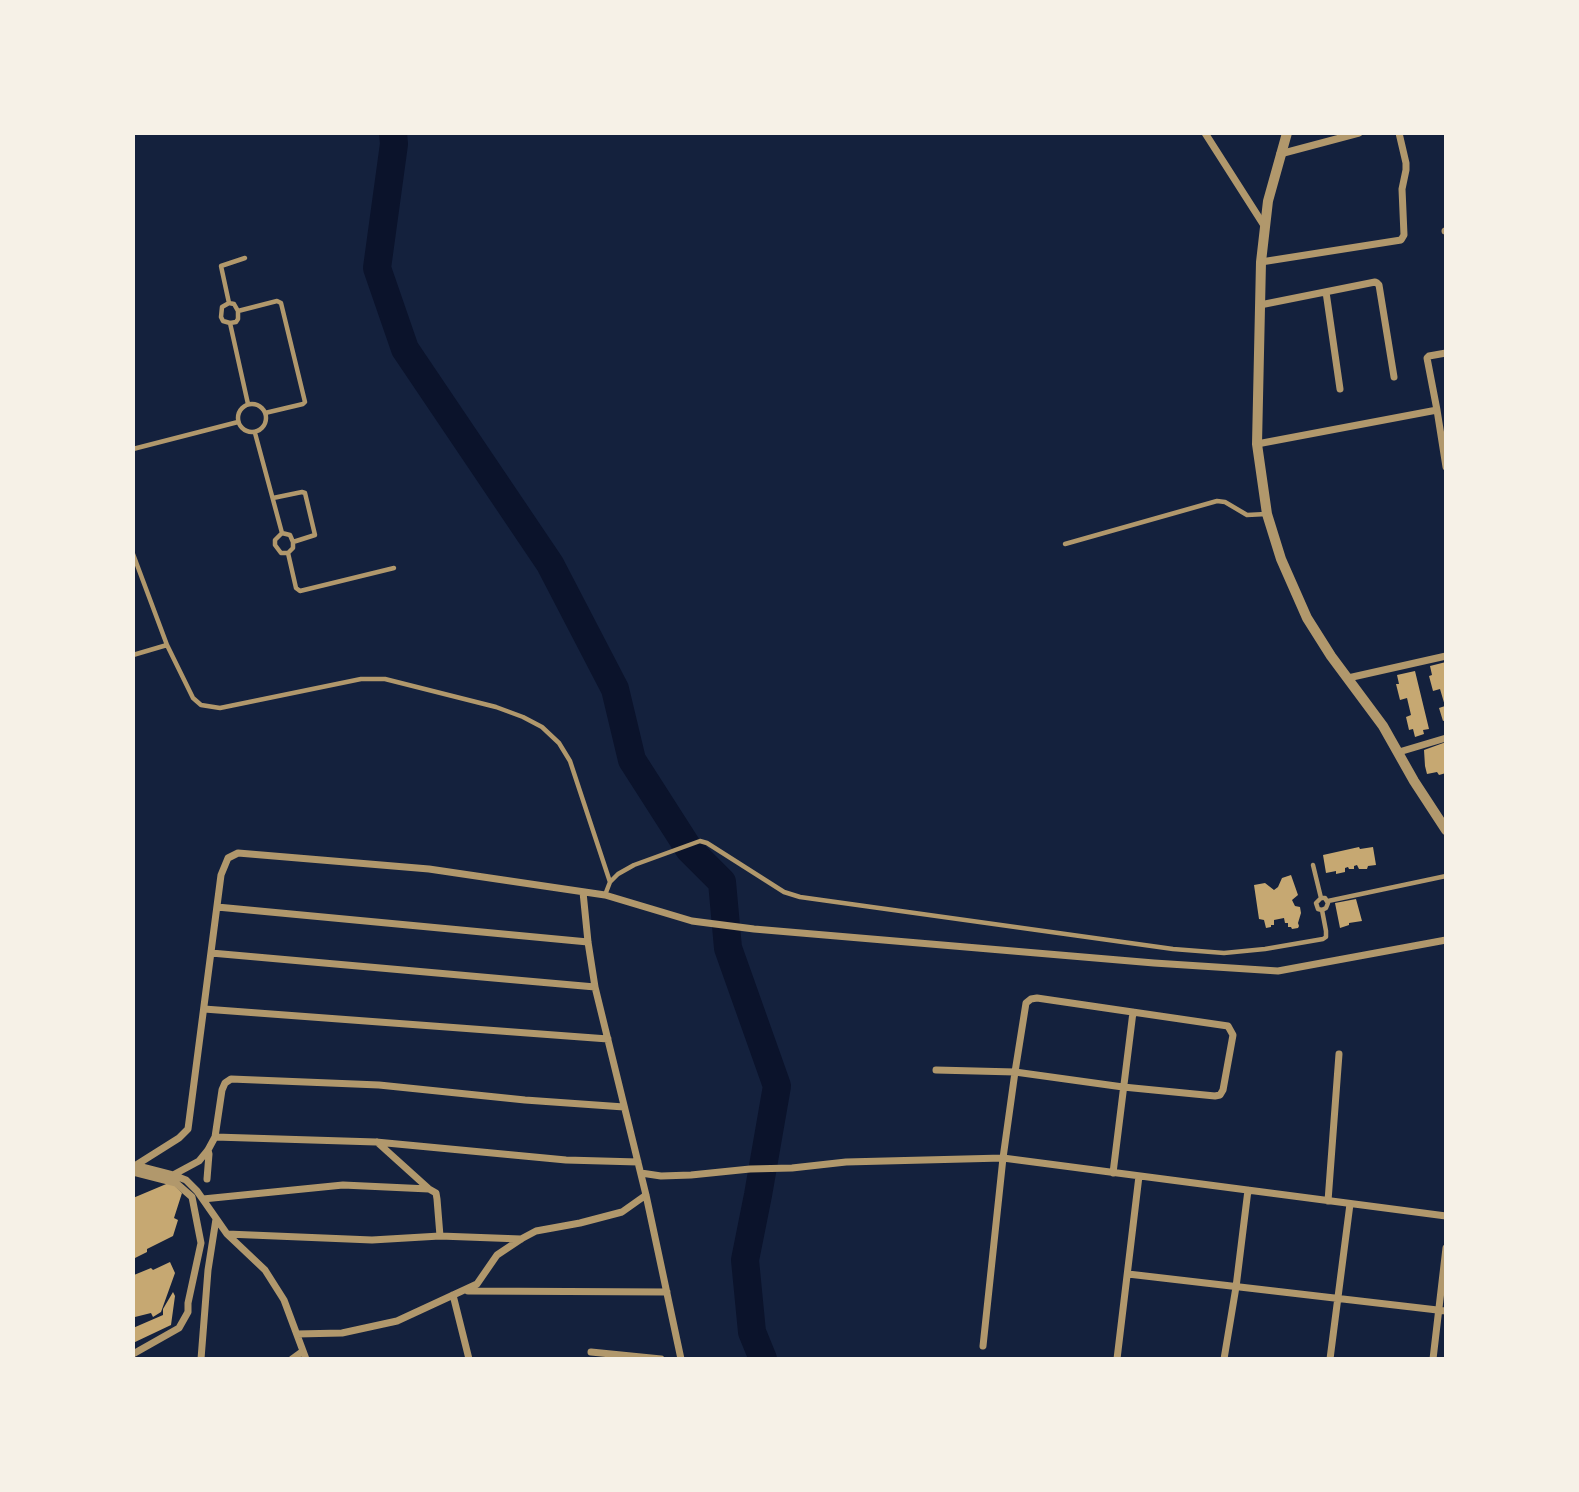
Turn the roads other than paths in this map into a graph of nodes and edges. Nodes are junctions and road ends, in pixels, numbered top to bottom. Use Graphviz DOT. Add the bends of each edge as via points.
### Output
graph roads {
  1 [pos="1205,133"];
  2 [pos="1287,133"];
  3 [pos="1359,133"];
  4 [pos="1402,134"];
  5 [pos="1280,154"];
  6 [pos="1265,227"];
  7 [pos="245,258"];
  8 [pos="1261,262"];
  9 [pos="1326,292"];
  10 [pos="229,303"];
  11 [pos="1260,305"];
  12 [pos="239,311"];
  13 [pos="230,323"];
  14 [pos="1446,353"];
  15 [pos="1394,377"];
  16 [pos="1340,389"];
  17 [pos="248,404"];
  18 [pos="1437,410"];
  19 [pos="265,413"];
  20 [pos="238,422"];
  21 [pos="255,433"];
  22 [pos="1257,444"];
  23 [pos="133,449"];
  24 [pos="1446,467"];
  25 [pos="273,498"];
  26 [pos="1267,514"];
  27 [pos="282,533"];
  28 [pos="293,542"];
  29 [pos="1065,544"];
  30 [pos="288,553"];
  31 [pos="133,554"];
  32 [pos="394,568"];
  33 [pos="167,645"];
  34 [pos="133,655"];
  35 [pos="1446,656"];
  36 [pos="1348,678"];
  37 [pos="1446,738"];
  38 [pos="1399,752"];
  39 [pos="1443,818"];
  40 [pos="1446,830"];
  41 [pos="1313,865"];
  42 [pos="1446,876"];
  43 [pos="610,882"];
  44 [pos="583,892"];
  45 [pos="605,895"];
  46 [pos="1321,898"];
  47 [pos="1328,901"];
  48 [pos="217,907"];
  49 [pos="1322,910"];
  50 [pos="1446,940"];
  51 [pos="588,942"];
  52 [pos="211,953"];
  53 [pos="595,987"];
  54 [pos="204,1009"];
  55 [pos="1133,1012"];
  56 [pos="608,1038"];
  57 [pos="1339,1054"];
  58 [pos="936,1070"];
  59 [pos="1016,1072"];
  60 [pos="1123,1087"];
  61 [pos="624,1107"];
  62 [pos="215,1137"];
  63 [pos="376,1142"];
  64 [pos="208,1150"];
  65 [pos="1003,1158"];
  66 [pos="638,1163"];
  67 [pos="135,1168"];
  68 [pos="641,1173"];
  69 [pos="1112,1173"];
  70 [pos="173,1175"];
  71 [pos="1139,1176"];
  72 [pos="207,1179"];
  73 [pos="429,1189"];
  74 [pos="1248,1190"];
  75 [pos="646,1195"];
  76 [pos="203,1199"];
  77 [pos="1328,1200"];
  78 [pos="1350,1203"];
  79 [pos="1446,1216"];
  80 [pos="215,1219"];
  81 [pos="227,1234"];
  82 [pos="440,1236"];
  83 [pos="521,1239"];
  84 [pos="1446,1248"];
  85 [pos="1128,1274"];
  86 [pos="1236,1287"];
  87 [pos="463,1291"];
  88 [pos="667,1292"];
  89 [pos="453,1295"];
  90 [pos="1339,1298"];
  91 [pos="1442,1311"];
  92 [pos="297,1334"];
  93 [pos="983,1346"];
  94 [pos="303,1350"];
  95 [pos="591,1352"];
  96 [pos="133,1354"];
  97 [pos="201,1359"];
  98 [pos="292,1359"];
  99 [pos="306,1359"];
  100 [pos="469,1359"];
  101 [pos="661,1359"];
  102 [pos="681,1359"];
  103 [pos="1119,1359"];
  104 [pos="1224,1359"];
  105 [pos="1330,1359"];
  106 [pos="1433,1359"];
  1 -- 6 [label="street"];
  2 -- 5 [label="street"];
  3 -- 5 [label="street"];
  4 -- 8 [label="street" via="1406,170 1401,240"];
  5 -- 6 [label="street"];
  6 -- 8 [label="street"];
  7 -- 10 [label="lane" via="221,266"];
  8 -- 11 [label="street"];
  9 -- 11 [label="street"];
  9 -- 15 [label="street" via="1379,285"];
  9 -- 16 [label="street"];
  10 -- 12 [label="lane"];
  10 -- 13 [label="lane" via="222,307 221,317"];
  11 -- 22 [label="street"];
  12 -- 13 [label="lane" via="236,322"];
  12 -- 19 [label="lane" via="281,303 305,402"];
  13 -- 17 [label="lane"];
  14 -- 18 [label="street" via="1427,358"];
  17 -- 19 [label="lane" via="257,404"];
  17 -- 20 [label="lane" via="241,408"];
  18 -- 22 [label="street"];
  18 -- 24 [label="street"];
  19 -- 21 [label="lane" via="264,425"];
  20 -- 21 [label="lane" via="247,432"];
  20 -- 23 [label="lane"];
  21 -- 25 [label="lane"];
  22 -- 26 [label="street"];
  25 -- 27 [label="lane"];
  25 -- 28 [label="lane" via="305,494 315,535"];
  26 -- 29 [label="lane" via="1247,515 1217,501"];
  26 -- 36 [label="street" via="1307,618"];
  27 -- 28 [label="lane" via="290,535"];
  27 -- 30 [label="lane" via="275,545 281,553"];
  28 -- 30 [label="lane"];
  30 -- 32 [label="lane" via="300,591"];
  31 -- 33 [label="lane"];
  33 -- 34 [label="lane"];
  33 -- 43 [label="lane" via="193,698 210,707 385,678 496,707 542,727 570,761"];
  35 -- 36 [label="street"];
  36 -- 38 [label="street"];
  37 -- 38 [label="street"];
  38 -- 39 [label="street" via="1414,781"];
  39 -- 40 [label="street"];
  41 -- 46 [label="lane"];
  42 -- 47 [label="lane"];
  43 -- 45 [label="lane"];
  43 -- 49 [label="lane" via="634,866 697,842 707,843 800,897 1224,953 1323,939 1327,934"];
  44 -- 45 [label="street"];
  44 -- 48 [label="street" via="429,869 238,853 228,858 221,875"];
  44 -- 51 [label="street"];
  45 -- 50 [label="street" via="692,921 754,929 1278,971"];
  46 -- 47 [label="lane"];
  46 -- 49 [label="lane" via="1316,905"];
  47 -- 49 [label="lane"];
  48 -- 51 [label="street"];
  48 -- 52 [label="street"];
  51 -- 53 [label="street"];
  52 -- 53 [label="street"];
  52 -- 54 [label="street"];
  53 -- 56 [label="street"];
  54 -- 56 [label="street"];
  54 -- 67 [label="street" via="184,1128 179,1138"];
  55 -- 59 [label="street" via="1031,999 1026,1003"];
  55 -- 60 [label="street"];
  55 -- 60 [label="street" via="1228,1026 1233,1035 1220,1095"];
  56 -- 61 [label="street"];
  57 -- 77 [label="street"];
  58 -- 59 [label="street"];
  59 -- 60 [label="street"];
  59 -- 65 [label="street"];
  60 -- 69 [label="street"];
  61 -- 62 [label="street" via="379,1085 231,1079 222,1090"];
  61 -- 66 [label="street"];
  62 -- 63 [label="street"];
  62 -- 64 [label="street"];
  63 -- 66 [label="street"];
  63 -- 73 [label="street"];
  64 -- 70 [label="street"];
  64 -- 72 [label="street"];
  65 -- 68 [label="street" via="846,1162 691,1175"];
  65 -- 69 [label="street"];
  65 -- 93 [label="street"];
  66 -- 68 [label="street"];
  67 -- 70 [label="street"];
  67 -- 96 [label="street" via="176,1183 192,1197 201,1243 188,1312 179,1328"];
  68 -- 75 [label="street"];
  69 -- 71 [label="street"];
  70 -- 76 [label="street"];
  71 -- 74 [label="street"];
  71 -- 85 [label="street"];
  73 -- 76 [label="street" via="343,1185"];
  73 -- 82 [label="street" via="436,1193"];
  74 -- 77 [label="street"];
  74 -- 86 [label="street"];
  75 -- 83 [label="street" via="622,1212 536,1231"];
  75 -- 88 [label="street"];
  76 -- 80 [label="street"];
  77 -- 78 [label="street"];
  78 -- 79 [label="street"];
  78 -- 90 [label="street"];
  80 -- 81 [label="street"];
  80 -- 97 [label="street"];
  81 -- 82 [label="street" via="372,1240"];
  81 -- 92 [label="street" via="265,1270 284,1300"];
  82 -- 83 [label="street"];
  83 -- 87 [label="street" via="498,1255 477,1284"];
  84 -- 91 [label="street"];
  85 -- 86 [label="street"];
  85 -- 103 [label="street"];
  86 -- 90 [label="street"];
  86 -- 104 [label="street"];
  87 -- 88 [label="street"];
  87 -- 89 [label="street"];
  88 -- 102 [label="street"];
  89 -- 92 [label="street" via="397,1321 342,1333"];
  89 -- 100 [label="street"];
  90 -- 91 [label="street"];
  90 -- 105 [label="street"];
  91 -- 106 [label="street"];
  92 -- 94 [label="street"];
  94 -- 98 [label="street"];
  94 -- 99 [label="street"];
  95 -- 101 [label="street"];
}
